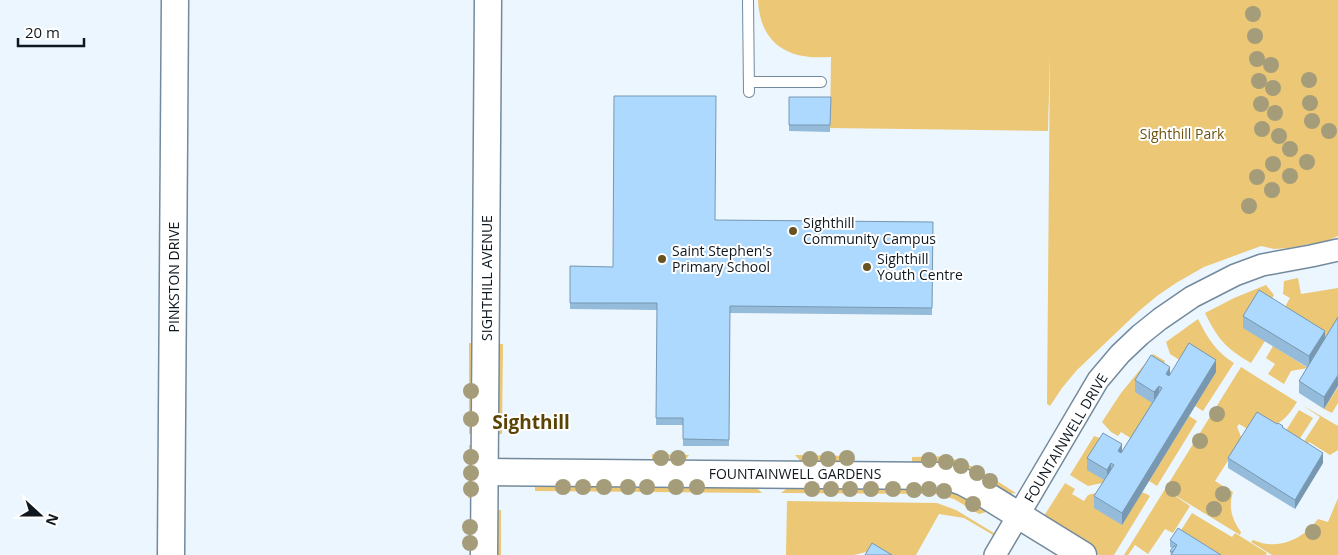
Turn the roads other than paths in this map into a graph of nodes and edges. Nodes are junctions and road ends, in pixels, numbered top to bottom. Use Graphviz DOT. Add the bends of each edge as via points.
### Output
graph roads {
  1 [pos="176,0"];
  2 [pos="488,0"];
  3 [pos="748,0"];
  4 [pos="821,82"];
  5 [pos="1338,250"];
  6 [pos="485,472"];
  7 [pos="1019,515"];
  8 [pos="171,555"];
  9 [pos="484,555"];
  10 [pos="995,555"];
  11 [pos="1083,555"];
  1 -- 8 [label="street, PINKSTON DRIVE"];
  2 -- 6 [label="street, SIGHTHILL AVENUE"];
  3 -- 4 [label="lane" via="749,87"];
  5 -- 7 [label="street, FOUNTAINWELL DRIVE" via="1262,265 1230,277 1192,297 1140,335 1098,380"];
  6 -- 7 [label="street, FOUNTAINWELL GARDENS" via="946,476 976,489"];
  6 -- 9 [label="street, SIGHTHILL AVENUE"];
  7 -- 10 [label="street, FOUNTAINWELL DRIVE"];
  7 -- 11 [label="street, FOUNTAINWELL GARDENS"];
}
